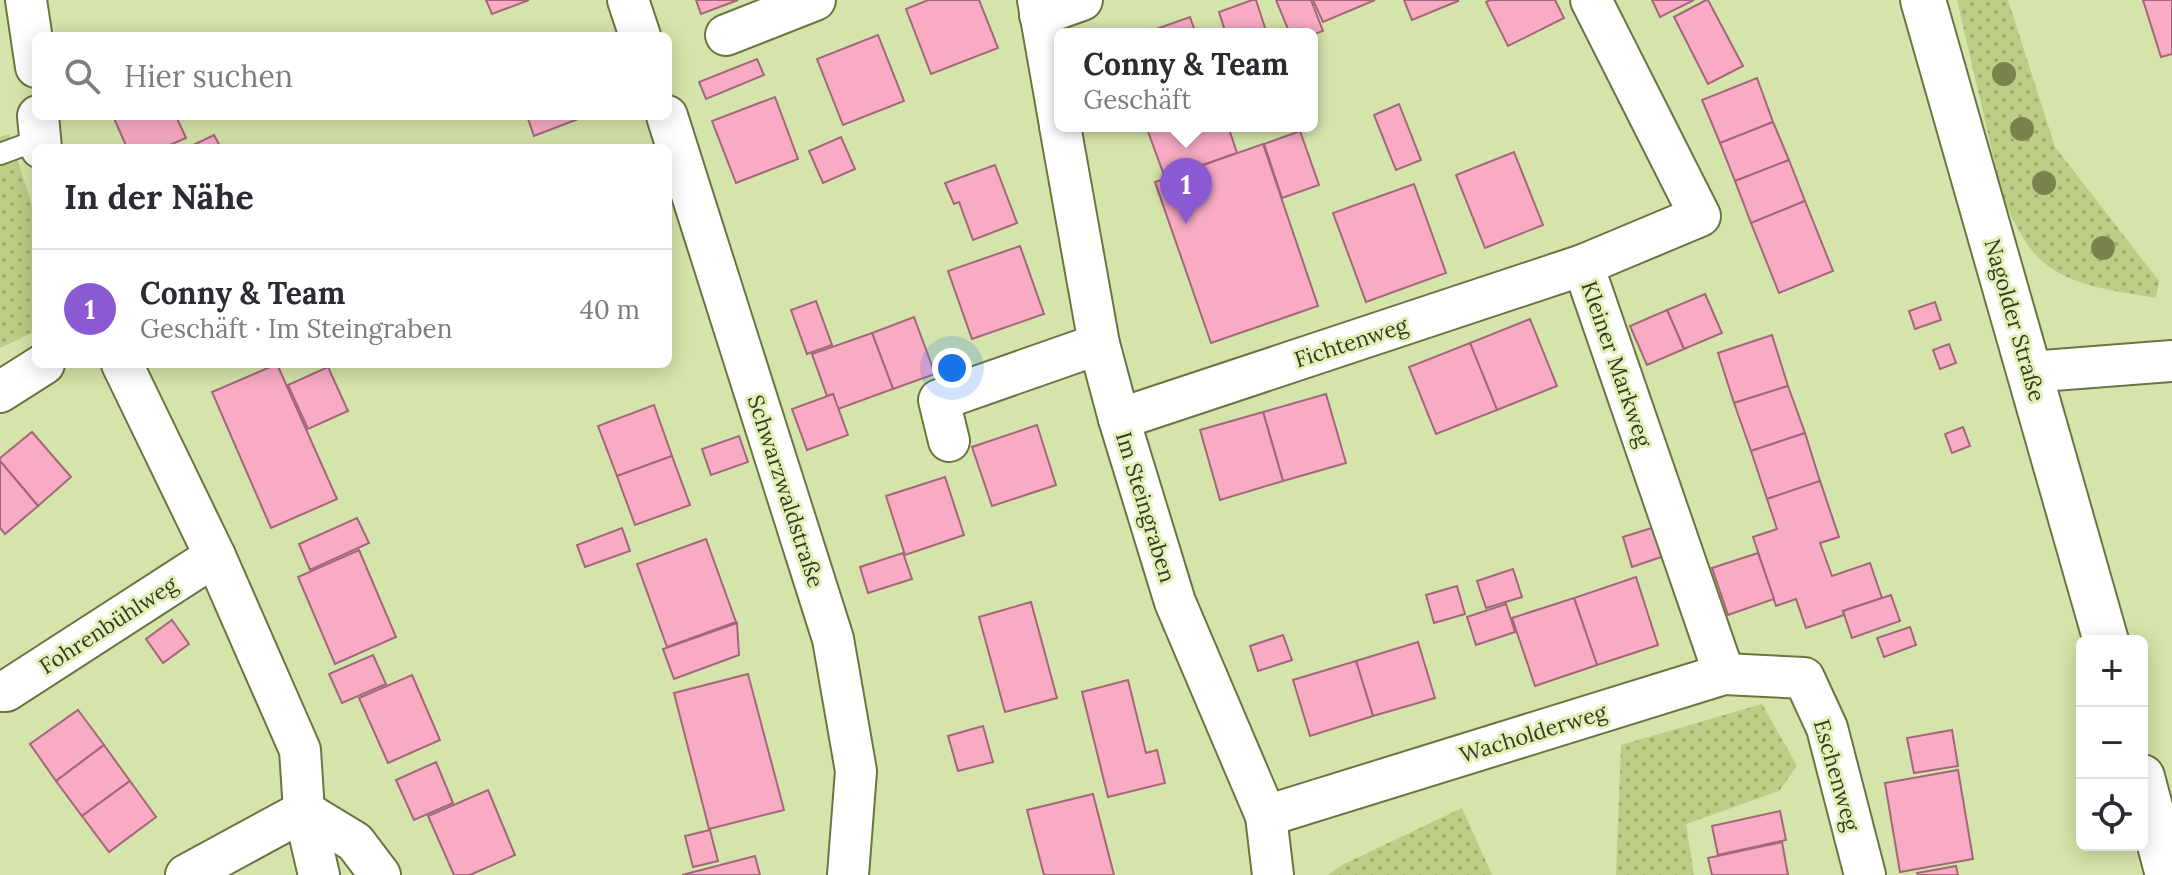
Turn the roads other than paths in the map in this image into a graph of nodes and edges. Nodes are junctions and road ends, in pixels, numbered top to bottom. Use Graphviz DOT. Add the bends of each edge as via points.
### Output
graph roads {
  1 [pos="26,0"];
  2 [pos="628,0"];
  3 [pos="815,0"];
  4 [pos="1082,0"];
  5 [pos="1591,0"];
  6 [pos="1923,0"];
  7 [pos="1039,7"];
  8 [pos="639,32"];
  9 [pos="726,35"];
  10 [pos="32,40"];
  11 [pos="1054,91"];
  12 [pos="668,120"];
  13 [pos="1061,132"];
  14 [pos="39,135"];
  15 [pos="0,154"];
  16 [pos="1583,265"];
  17 [pos="1099,344"];
  18 [pos="2172,361"];
  19 [pos="38,368"];
  20 [pos="124,368"];
  21 [pos="2029,372"];
  22 [pos="0,392"];
  23 [pos="1119,419"];
  24 [pos="949,441"];
  25 [pos="215,556"];
  26 [pos="2104,635"];
  27 [pos="1724,674"];
  28 [pos="1804,678"];
  29 [pos="0,691"];
  30 [pos="2143,779"];
  31 [pos="304,811"];
  32 [pos="1266,816"];
  33 [pos="186,875"];
  34 [pos="319,875"];
  35 [pos="380,875"];
  36 [pos="848,875"];
  37 [pos="1273,875"];
  38 [pos="1865,875"];
  39 [pos="2168,875"];
  1 -- 10 [label="street"];
  2 -- 8 [label="street"];
  3 -- 9 [label="street"];
  4 -- 7 [label="street"];
  5 -- 16 [label="street, Kleiner Markweg" via="1700,216"];
  6 -- 21 [label="main road, Nagolder Straße"];
  7 -- 11 [label="street, Im Steingraben"];
  12 -- 36 [label="street, Schwarzwaldstraße" via="833,639 856,771"];
  13 -- 17 [label="street, Im Steingraben"];
  14 -- 15 [label="lane"];
  16 -- 23 [label="street, Fichtenweg"];
  16 -- 27 [label="street, Kleiner Markweg"];
  17 -- 23 [label="street, Im Steingraben"];
  17 -- 24 [label="street" via="939,400"];
  18 -- 21 [label="street"];
  19 -- 22 [label="street"];
  20 -- 25 [label="street"];
  21 -- 26 [label="main road, Nagolder Straße"];
  23 -- 32 [label="street, Im Steingraben" via="1175,602"];
  25 -- 29 [label="street, Fohrenbühlweg"];
  25 -- 31 [label="street" via="300,750"];
  27 -- 28 [label="street, Wacholderweg"];
  27 -- 32 [label="street, Wacholderweg"];
  28 -- 38 [label="street, Eschenweg" via="1827,728"];
  30 -- 39 [label="main road"];
  31 -- 33 [label="street"];
  31 -- 34 [label="street"];
  31 -- 35 [label="street" via="355,842"];
  32 -- 37 [label="street, Im Steingraben"];
}
